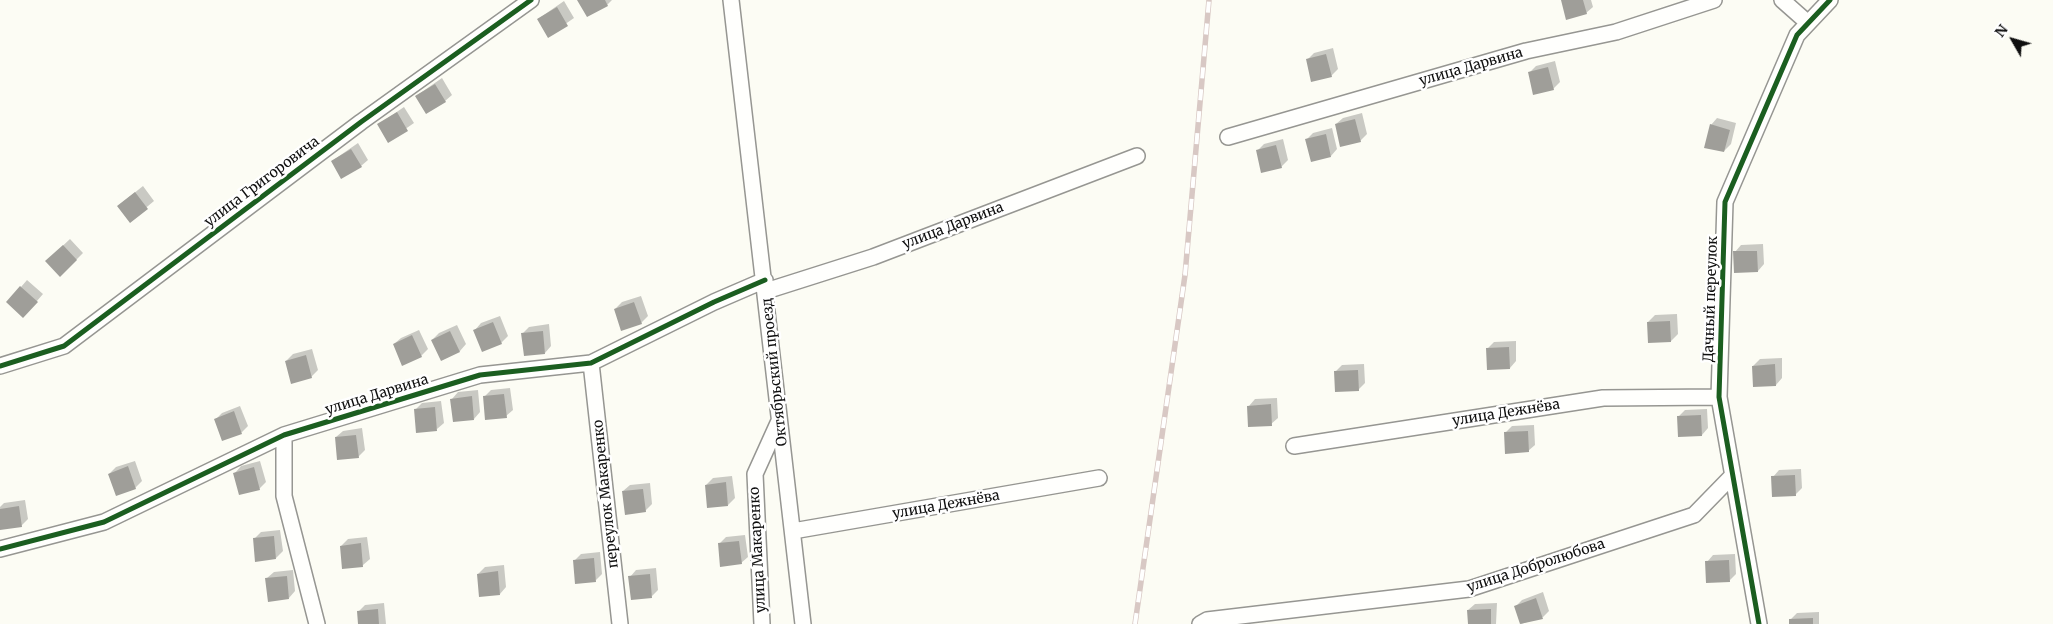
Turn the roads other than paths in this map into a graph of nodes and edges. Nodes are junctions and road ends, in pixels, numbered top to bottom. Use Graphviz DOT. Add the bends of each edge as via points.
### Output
graph roads {
  1 [pos="531,0"];
  2 [pos="731,0"];
  3 [pos="1714,0"];
  4 [pos="1782,0"];
  5 [pos="1830,0"];
  6 [pos="1808,23"];
  7 [pos="1228,137"];
  8 [pos="1137,156"];
  9 [pos="765,286"];
  10 [pos="591,363"];
  11 [pos="0,366"];
  12 [pos="1719,397"];
  13 [pos="779,420"];
  14 [pos="284,435"];
  15 [pos="1294,446"];
  16 [pos="1733,475"];
  17 [pos="1099,478"];
  18 [pos="793,531"];
  19 [pos="0,550"];
  20 [pos="317,624"];
  21 [pos="620,624"];
  22 [pos="762,624"];
  23 [pos="803,624"];
  24 [pos="1200,624"];
  25 [pos="1759,624"];
  1 -- 11 [label="street, улица Григоровича" via="354,128 64,346"];
  2 -- 9 [label="street, Октябрьский проезд"];
  3 -- 7 [label="street, улица Дарвина" via="1616,32 1526,52"];
  4 -- 6 [label="street"];
  5 -- 6 [label="street, Дачный переулок"];
  6 -- 12 [label="street, Дачный переулок" via="1797,35 1725,202"];
  8 -- 9 [label="street, улица Дарвина" via="873,257"];
  9 -- 10 [label="street, улица Дарвина" via="714,302"];
  9 -- 13 [label="street, Октябрьский проезд"];
  10 -- 14 [label="street, улица Дарвина" via="480,376"];
  10 -- 21 [label="street, переулок Макаренко"];
  12 -- 15 [label="street, улица Дежнёва" via="1603,398"];
  12 -- 16 [label="street, Дачный переулок"];
  13 -- 18 [label="street, Октябрьский проезд"];
  13 -- 22 [label="street, улица Макаренко" via="755,474"];
  14 -- 19 [label="street, улица Дарвина" via="104,522"];
  14 -- 20 [label="street" via="284,496"];
  16 -- 24 [label="street, улица Добролюбова" via="1694,516 1469,589 1207,620"];
  16 -- 25 [label="street, Дачный переулок"];
  17 -- 18 [label="street, улица Дежнёва"];
  18 -- 23 [label="street, Октябрьский проезд"];
}
